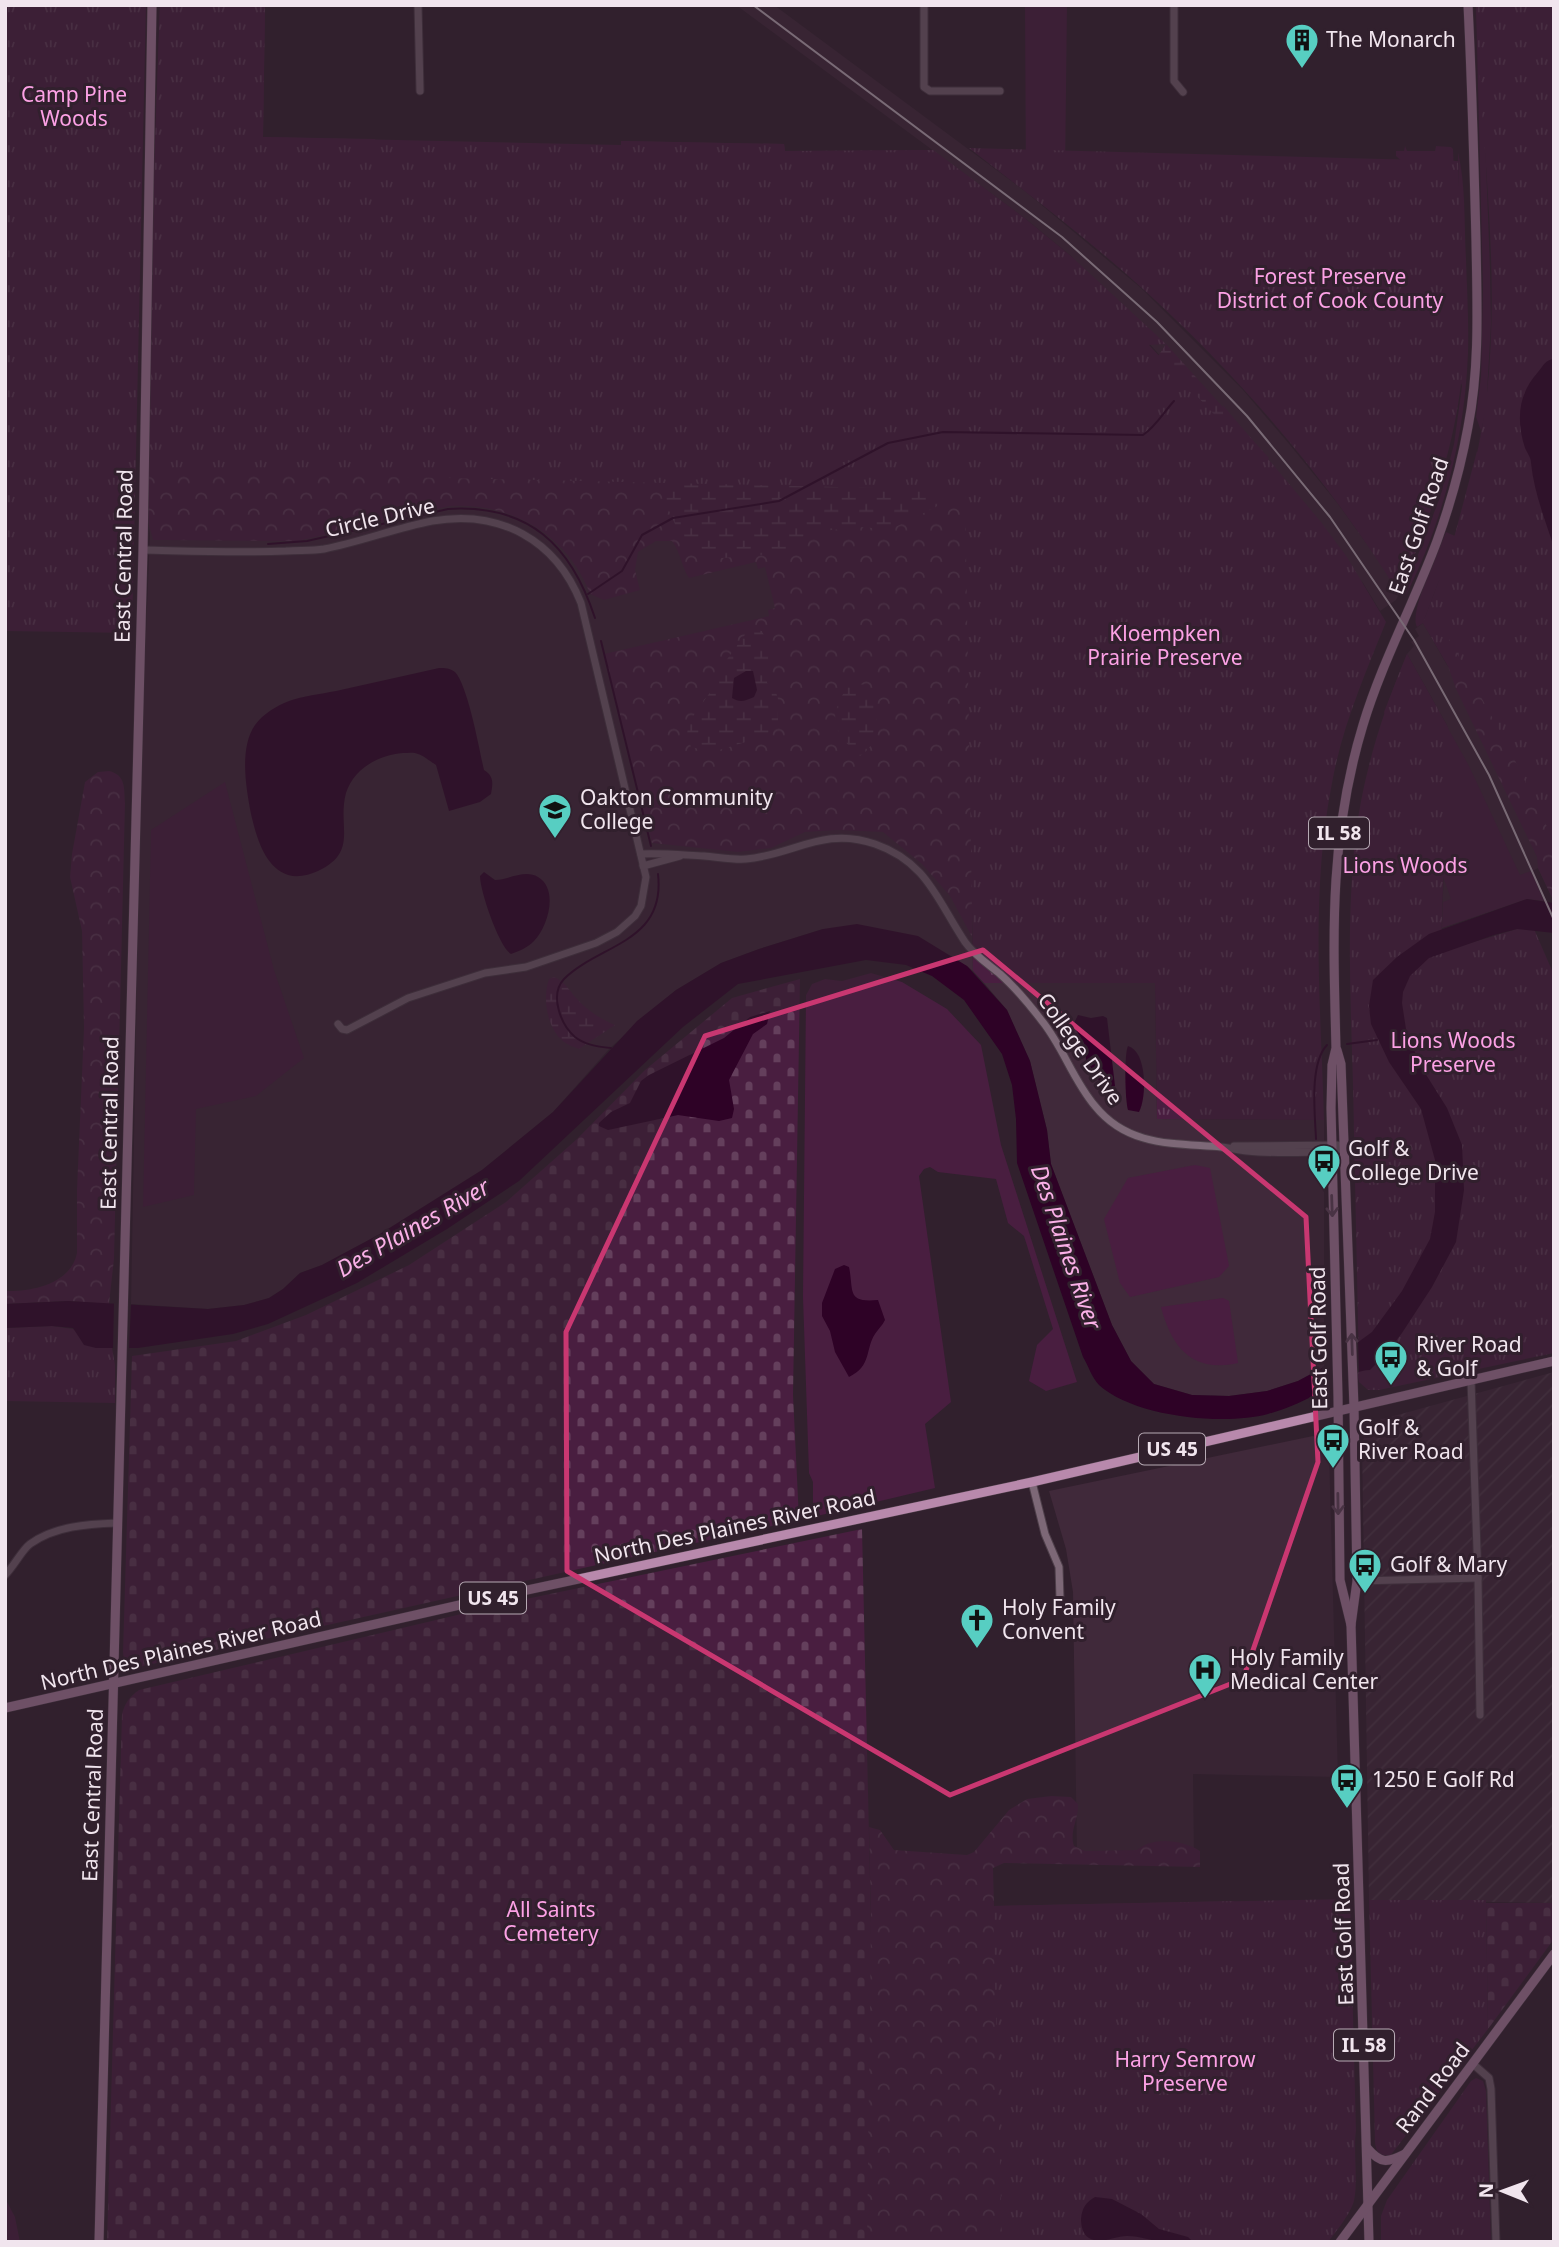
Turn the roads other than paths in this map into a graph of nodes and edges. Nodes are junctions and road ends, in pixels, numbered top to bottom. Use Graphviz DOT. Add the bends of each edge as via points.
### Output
graph roads {
  1 [pos="152,5"];
  2 [pos="418,5"];
  3 [pos="924,5"];
  4 [pos="1174,5"];
  5 [pos="1468,5"];
  6 [pos="420,90"];
  7 [pos="1000,90"];
  8 [pos="1182,92"];
  9 [pos="143,550"];
  10 [pos="640,854"];
  11 [pos="684,855"];
  12 [pos="643,866"];
  13 [pos="338,1024"];
  14 [pos="1336,1048"];
  15 [pos="1344,1147"];
  16 [pos="1332,1148"];
  17 [pos="1554,1361"];
  18 [pos="1471,1380"];
  19 [pos="1354,1407"];
  20 [pos="1339,1411"];
  21 [pos="1032,1482"];
  22 [pos="117,1523"];
  23 [pos="5,1575"];
  24 [pos="1478,1578"];
  25 [pos="1357,1581"];
  26 [pos="1060,1599"];
  27 [pos="1351,1625"];
  28 [pos="113,1683"];
  29 [pos="5,1708"];
  30 [pos="1480,1715"];
  31 [pos="1554,1954"];
  32 [pos="1473,2064"];
  33 [pos="1367,2148"];
  34 [pos="1407,2153"];
  35 [pos="1369,2204"];
  36 [pos="99,2242"];
  37 [pos="1340,2242"];
  38 [pos="1369,2242"];
  39 [pos="1496,2242"];
  1 -- 9 [label="main road, East Central Road"];
  2 -- 6 [label="street"];
  3 -- 7 [label="street" via="924,87 930,91"];
  4 -- 8 [label="street" via="1174,80"];
  5 -- 14 [label="main road, East Golf Road / IL 58" via="1477,330 1474,384 1447,510 1376,686 1345,794 1335,881"];
  9 -- 10 [label="street, Circle Drive" via="322,549 434,521 463,519 487,520 539,543 572,580 581,603"];
  9 -- 22 [label="main road, East Central Road"];
  10 -- 11 [label="street, College Drive"];
  10 -- 12 [label="street, Circle Drive"];
  11 -- 12 [label="street, College Drive"];
  11 -- 16 [label="street, College Drive" via="765,857 828,838 854,839 890,850 925,877 967,946 1035,1012 1089,1098 1111,1122 1132,1135 1166,1144"];
  12 -- 13 [label="street, Circle Drive" via="646,877 635,916 596,943 408,998 347,1030"];
  14 -- 15 [label="main road, East Golf Road / IL 58"];
  14 -- 16 [label="main road, East Golf Road / IL 58"];
  15 -- 16 [label="street, College Drive"];
  19 -- 15 [label="main road, East Golf Road / IL 58, one-way"];
  16 -- 20 [label="main road, East Golf Road / IL 58, one-way"];
  17 -- 18 [label="main road, US 45"];
  18 -- 19 [label="main road, North Des Plaines River Road / US 45"];
  18 -- 24 [label="street"];
  19 -- 20 [label="main road, North Des Plaines River Road / US 45"];
  19 -- 25 [label="main road, East Golf Road / IL 58"];
  20 -- 21 [label="main road, North Des Plaines River Road / US 45"];
  20 -- 27 [label="main road, East Golf Road / IL 58, one-way" via="1340,1580"];
  21 -- 26 [label="street" via="1059,1567"];
  21 -- 28 [label="main road, North Des Plaines River Road / US 45"];
  22 -- 23 [label="street" via="75,1526 49,1534 28,1545"];
  22 -- 28 [label="main road, East Central Road"];
  24 -- 25 [label="street"];
  24 -- 30 [label="street"];
  25 -- 27 [label="main road, East Golf Road / IL 58"];
  27 -- 33 [label="main road, East Golf Road / IL 58"];
  28 -- 29 [label="main road, North Des Plaines River Road / US 45"];
  28 -- 36 [label="main road, East Central Road"];
  31 -- 32 [label="main road, Rand Road"];
  32 -- 34 [label="main road, Rand Road"];
  32 -- 39 [label="street" via="1489,2078 1491,2089"];
  33 -- 34 [label="main road" via="1382,2161"];
  33 -- 35 [label="main road, East Golf Road / IL 58"];
  34 -- 35 [label="main road, Rand Road"];
  35 -- 37 [label="main road, Rand Road"];
  35 -- 38 [label="main road, East Golf Road / IL 58"];
}
